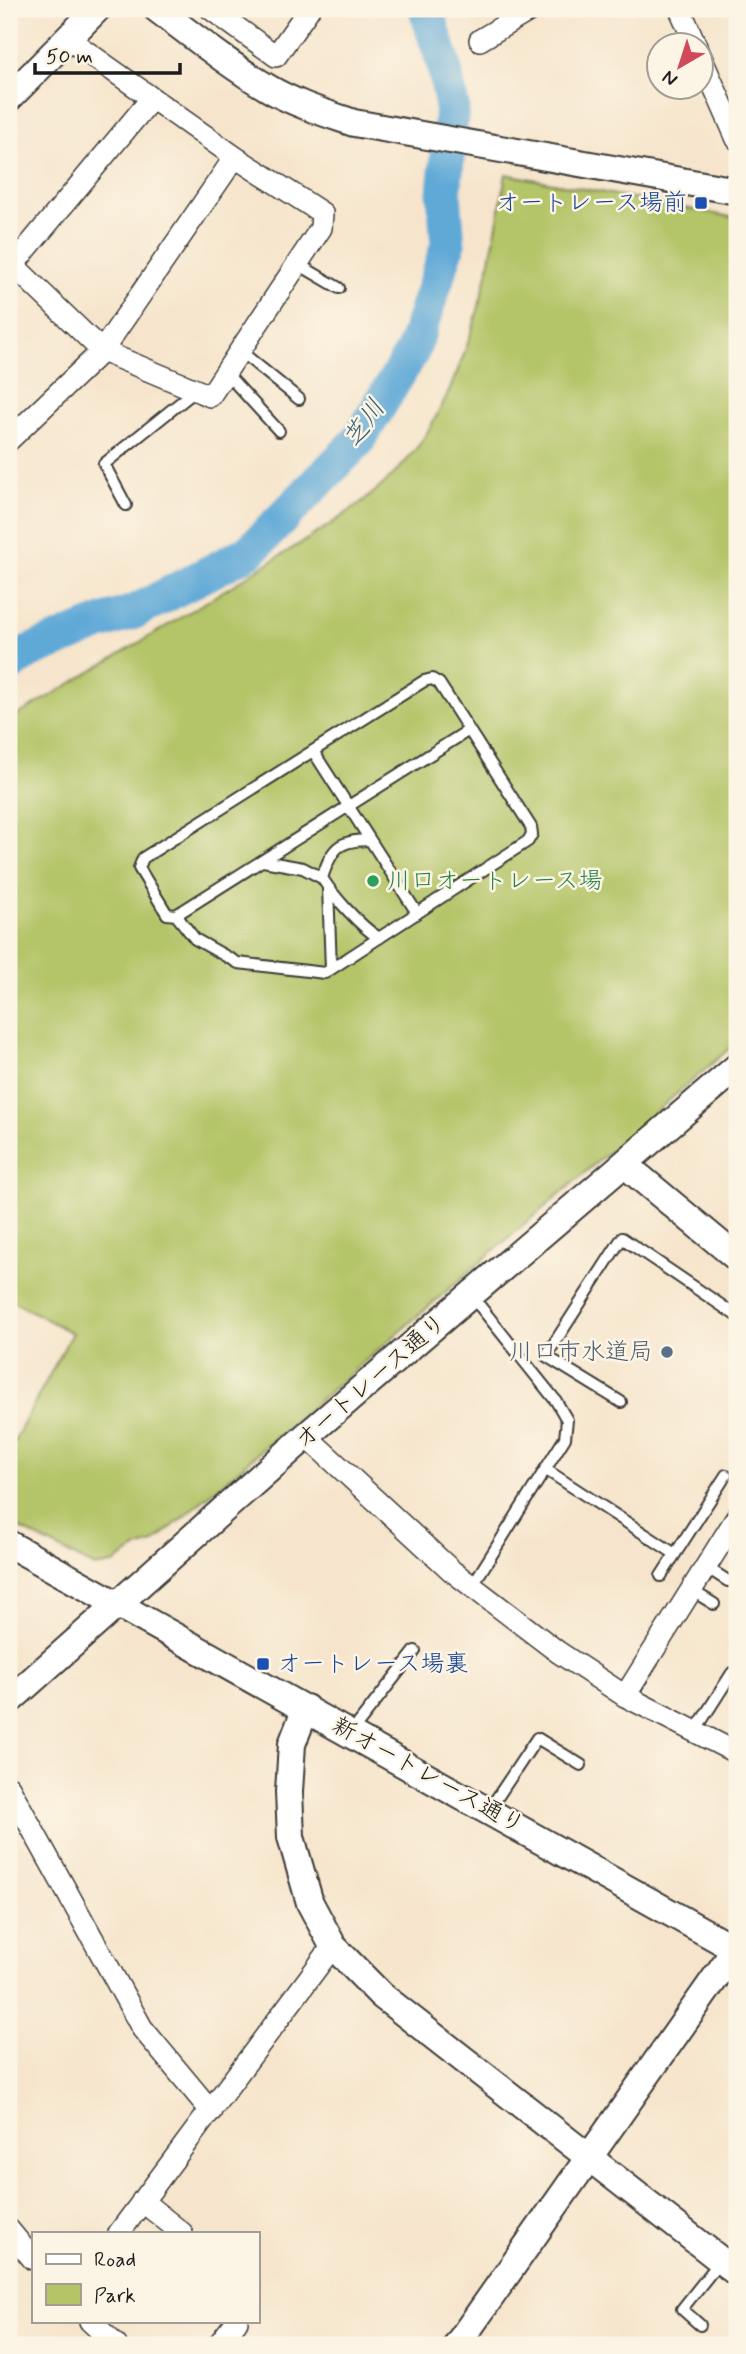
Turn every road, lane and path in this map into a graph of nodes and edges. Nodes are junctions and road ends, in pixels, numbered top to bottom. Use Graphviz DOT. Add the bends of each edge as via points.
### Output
graph roads {
  1 [pos="97,9"];
  2 [pos="157,9"];
  3 [pos="211,9"];
  4 [pos="309,9"];
  5 [pos="532,9"];
  6 [pos="680,9"];
  7 [pos="690,32"];
  8 [pos="67,38"];
  9 [pos="480,40"];
  10 [pos="714,85"];
  11 [pos="9,98"];
  12 [pos="152,98"];
  13 [pos="737,139"];
  14 [pos="235,157"];
  15 [pos="737,191"];
  16 [pos="11,263"];
  17 [pos="298,264"];
  18 [pos="339,288"];
  19 [pos="102,351"];
  20 [pos="240,351"];
  21 [pos="226,373"];
  22 [pos="195,391"];
  23 [pos="299,399"];
  24 [pos="279,431"];
  25 [pos="9,440"];
  26 [pos="126,505"];
  27 [pos="469,730"];
  28 [pos="313,751"];
  29 [pos="349,807"];
  30 [pos="370,840"];
  31 [pos="263,861"];
  32 [pos="325,883"];
  33 [pos="417,913"];
  34 [pos="176,915"];
  35 [pos="379,938"];
  36 [pos="331,969"];
  37 [pos="737,1067"];
  38 [pos="624,1164"];
  39 [pos="737,1258"];
  40 [pos="471,1295"];
  41 [pos="737,1316"];
  42 [pos="546,1356"];
  43 [pos="528,1367"];
  44 [pos="621,1402"];
  45 [pos="306,1436"];
  46 [pos="545,1469"];
  47 [pos="726,1475"];
  48 [pos="735,1524"];
  49 [pos="9,1544"];
  50 [pos="675,1554"];
  51 [pos="706,1567"];
  52 [pos="661,1576"];
  53 [pos="728,1581"];
  54 [pos="472,1586"];
  55 [pos="691,1590"];
  56 [pos="118,1603"];
  57 [pos="714,1604"];
  58 [pos="415,1651"];
  59 [pos="732,1673"];
  60 [pos="625,1696"];
  61 [pos="9,1701"];
  62 [pos="306,1708"];
  63 [pos="695,1731"];
  64 [pos="351,1733"];
  65 [pos="737,1753"];
  66 [pos="581,1765"];
  67 [pos="9,1787"];
  68 [pos="489,1810"];
  69 [pos="333,1946"];
  70 [pos="737,1949"];
  71 [pos="211,2112"];
  72 [pos="589,2158"];
  73 [pos="142,2201"];
  74 [pos="9,2230"];
  75 [pos="119,2232"];
  76 [pos="181,2232"];
  77 [pos="32,2258"];
  78 [pos="729,2267"];
  79 [pos="91,2322"];
  80 [pos="236,2322"];
  81 [pos="700,2325"];
  82 [pos="460,2344"];
  83 [pos="116,2345"];
  84 [pos="218,2345"];
  1 -- 8 [label="street"];
  2 -- 15 [label="street" via="271,89 354,123"];
  3 -- 4 [label="street" via="276,56"];
  5 -- 9 [label="street"];
  6 -- 7 [label="street"];
  8 -- 11 [label="street"];
  8 -- 12 [label="street"];
  10 -- 13 [label="street"];
  12 -- 14 [label="street"];
  12 -- 16 [label="street"];
  14 -- 17 [label="street" via="322,212 321,228"];
  14 -- 19 [label="street"];
  16 -- 19 [label="street"];
  17 -- 18 [label="lane"];
  17 -- 20 [label="street"];
  19 -- 22 [label="street"];
  19 -- 25 [label="street"];
  20 -- 21 [label="street"];
  20 -- 23 [label="lane"];
  21 -- 22 [label="street" via="210,396"];
  21 -- 24 [label="lane"];
  22 -- 26 [label="lane" via="104,464"];
  27 -- 28 [label="lane" via="432,679"];
  27 -- 29 [label="lane"];
  27 -- 33 [label="lane" via="531,827 531,834 528,841"];
  28 -- 29 [label="lane"];
  28 -- 34 [label="lane" via="143,858 139,868 167,914"];
  29 -- 30 [label="lane"];
  29 -- 31 [label="lane"];
  30 -- 32 [label="lane" via="338,846 330,857"];
  30 -- 33 [label="lane"];
  31 -- 32 [label="lane" via="303,868"];
  31 -- 34 [label="lane"];
  32 -- 35 [label="lane"];
  32 -- 36 [label="lane"];
  33 -- 35 [label="lane"];
  34 -- 36 [label="lane" via="195,939 238,963 325,973"];
  35 -- 36 [label="lane"];
  37 -- 38 [label="street, オートレース通り"];
  38 -- 39 [label="street"];
  38 -- 40 [label="street, オートレース通り"];
  40 -- 43 [label="lane"];
  40 -- 45 [label="street, オートレース通り"];
  41 -- 42 [label="lane" via="622,1238"];
  42 -- 43 [label="lane"];
  42 -- 44 [label="lane"];
  43 -- 46 [label="lane" via="567,1420 565,1438"];
  45 -- 54 [label="street"];
  45 -- 56 [label="street, オートレース通り"];
  46 -- 50 [label="lane"];
  46 -- 54 [label="lane"];
  47 -- 50 [label="lane"];
  48 -- 51 [label="street"];
  49 -- 56 [label="street, 新オートレース通り"];
  50 -- 52 [label="lane"];
  51 -- 53 [label="lane"];
  51 -- 55 [label="street"];
  54 -- 60 [label="street"];
  55 -- 57 [label="lane"];
  55 -- 60 [label="street"];
  56 -- 61 [label="street, オートレース通り"];
  56 -- 62 [label="street, 新オートレース通り"];
  58 -- 64 [label="lane"];
  59 -- 63 [label="lane"];
  60 -- 63 [label="street"];
  62 -- 64 [label="street, 新オートレース通り"];
  62 -- 69 [label="street" via="292,1744 291,1837 310,1903"];
  63 -- 65 [label="street"];
  64 -- 68 [label="street, 新オートレース通り"];
  66 -- 68 [label="lane" via="537,1738"];
  67 -- 71 [label="street" via="142,2028"];
  68 -- 70 [label="street, 新オートレース通り"];
  69 -- 71 [label="street"];
  69 -- 72 [label="street" via="380,1995"];
  70 -- 72 [label="street"];
  71 -- 73 [label="street"];
  72 -- 78 [label="street"];
  72 -- 82 [label="street"];
  73 -- 75 [label="street"];
  73 -- 76 [label="street"];
  74 -- 77 [label="street"];
  78 -- 81 [label="lane" via="682,2309"];
  79 -- 83 [label="street"];
  80 -- 84 [label="street"];
}
